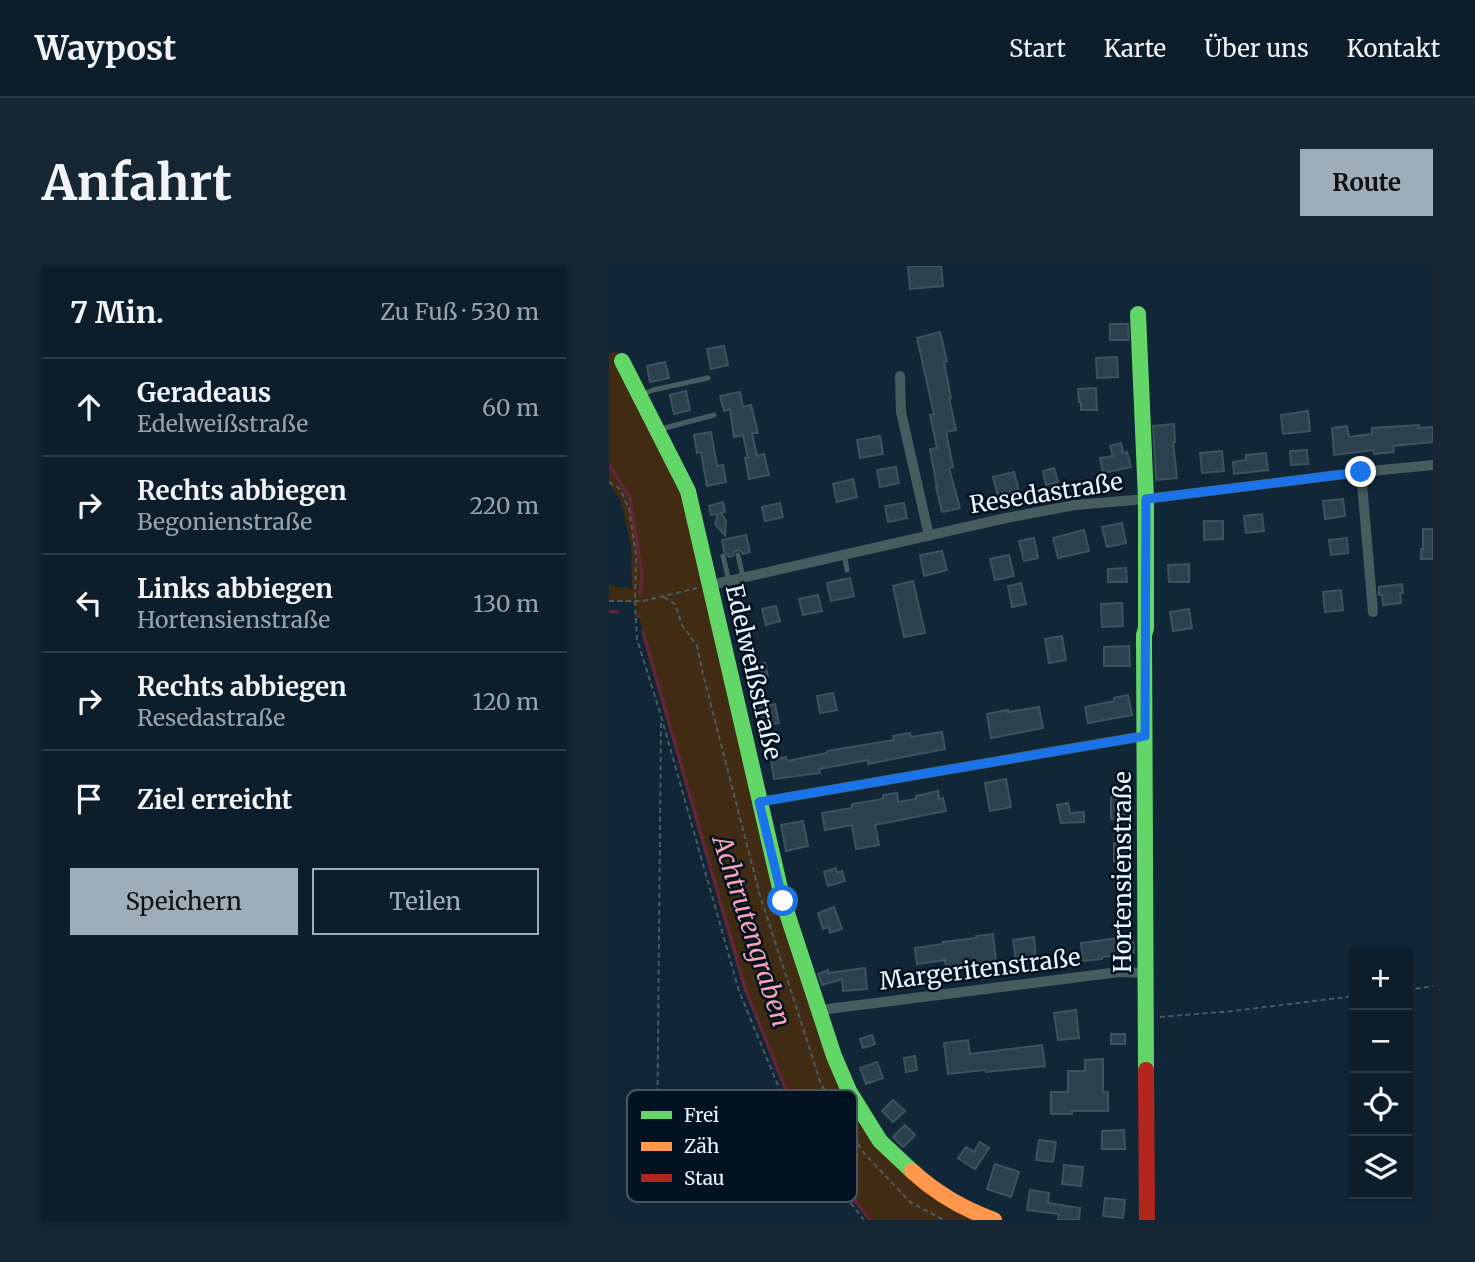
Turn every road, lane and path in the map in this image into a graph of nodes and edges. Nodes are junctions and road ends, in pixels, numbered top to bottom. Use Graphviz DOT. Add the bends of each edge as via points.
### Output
graph roads {
  1 [pos="1138,314"];
  2 [pos="622,361"];
  3 [pos="900,376"];
  4 [pos="708,378"];
  5 [pos="640,395"];
  6 [pos="714,415"];
  7 [pos="658,430"];
  8 [pos="1433,465"];
  9 [pos="1361,472"];
  10 [pos="609,482"];
  11 [pos="1146,499"];
  12 [pos="929,536"];
  13 [pos="844,554"];
  14 [pos="739,555"];
  15 [pos="723,556"];
  16 [pos="848,570"];
  17 [pos="743,577"];
  18 [pos="729,581"];
  19 [pos="711,585"];
  20 [pos="609,601"];
  21 [pos="635,603"];
  22 [pos="1373,612"];
  23 [pos="661,716"];
  24 [pos="1145,736"];
  25 [pos="759,802"];
  26 [pos="1145,973"];
  27 [pos="1433,986"];
  28 [pos="1412,989"];
  29 [pos="1349,997"];
  30 [pos="820,1010"];
  31 [pos="1145,1018"];
  32 [pos="658,1090"];
  33 [pos="779,1090"];
  34 [pos="849,1090"];
  35 [pos="857,1104"];
  36 [pos="850,1202"];
  37 [pos="864,1220"];
  38 [pos="994,1220"];
  39 [pos="1147,1220"];
  1 -- 11 [label="street, Hortensienstraße"];
  2 -- 5 [label="street, Edelweißstraße"];
  3 -- 12 [label="street" via="901,412"];
  4 -- 5 [label="lane"];
  5 -- 7 [label="street, Edelweißstraße"];
  6 -- 7 [label="lane"];
  7 -- 19 [label="street, Edelweißstraße" via="688,491"];
  8 -- 9 [label="street, Resedastraße"];
  9 -- 11 [label="street, Resedastraße"];
  9 -- 22 [label="street"];
  10 -- 21 [label="path" via="620,489 629,509 636,556"];
  11 -- 12 [label="street, Resedastraße" via="1075,505"];
  11 -- 24 [label="street, Hortensienstraße"];
  12 -- 13 [label="street, Resedastraße"];
  13 -- 16 [label="lane"];
  13 -- 17 [label="street, Resedastraße"];
  14 -- 17 [label="lane"];
  15 -- 18 [label="lane"];
  17 -- 18 [label="street, Resedastraße"];
  18 -- 19 [label="street, Resedastraße"];
  19 -- 21 [label="path"];
  19 -- 25 [label="street, Edelweißstraße"];
  20 -- 21 [label="path"];
  21 -- 23 [label="path" via="636,639"];
  23 -- 32 [label="path"];
  23 -- 33 [label="path" via="739,991"];
  24 -- 25 [label="street"];
  24 -- 26 [label="street, Hortensienstraße"];
  25 -- 30 [label="street, Edelweißstraße" via="783,901"];
  26 -- 30 [label="street, Margeritenstraße" via="1119,972"];
  26 -- 31 [label="street, Hortensienstraße"];
  27 -- 28 [label="path"];
  29 -- 31 [label="path"];
  30 -- 34 [label="street, Edelweißstraße"];
  31 -- 39 [label="street, Hortensienstraße"];
  35 -- 38 [label="street, Edelweißstraße" via="880,1141 926,1184 969,1211"];
  36 -- 37 [label="path"];
}
